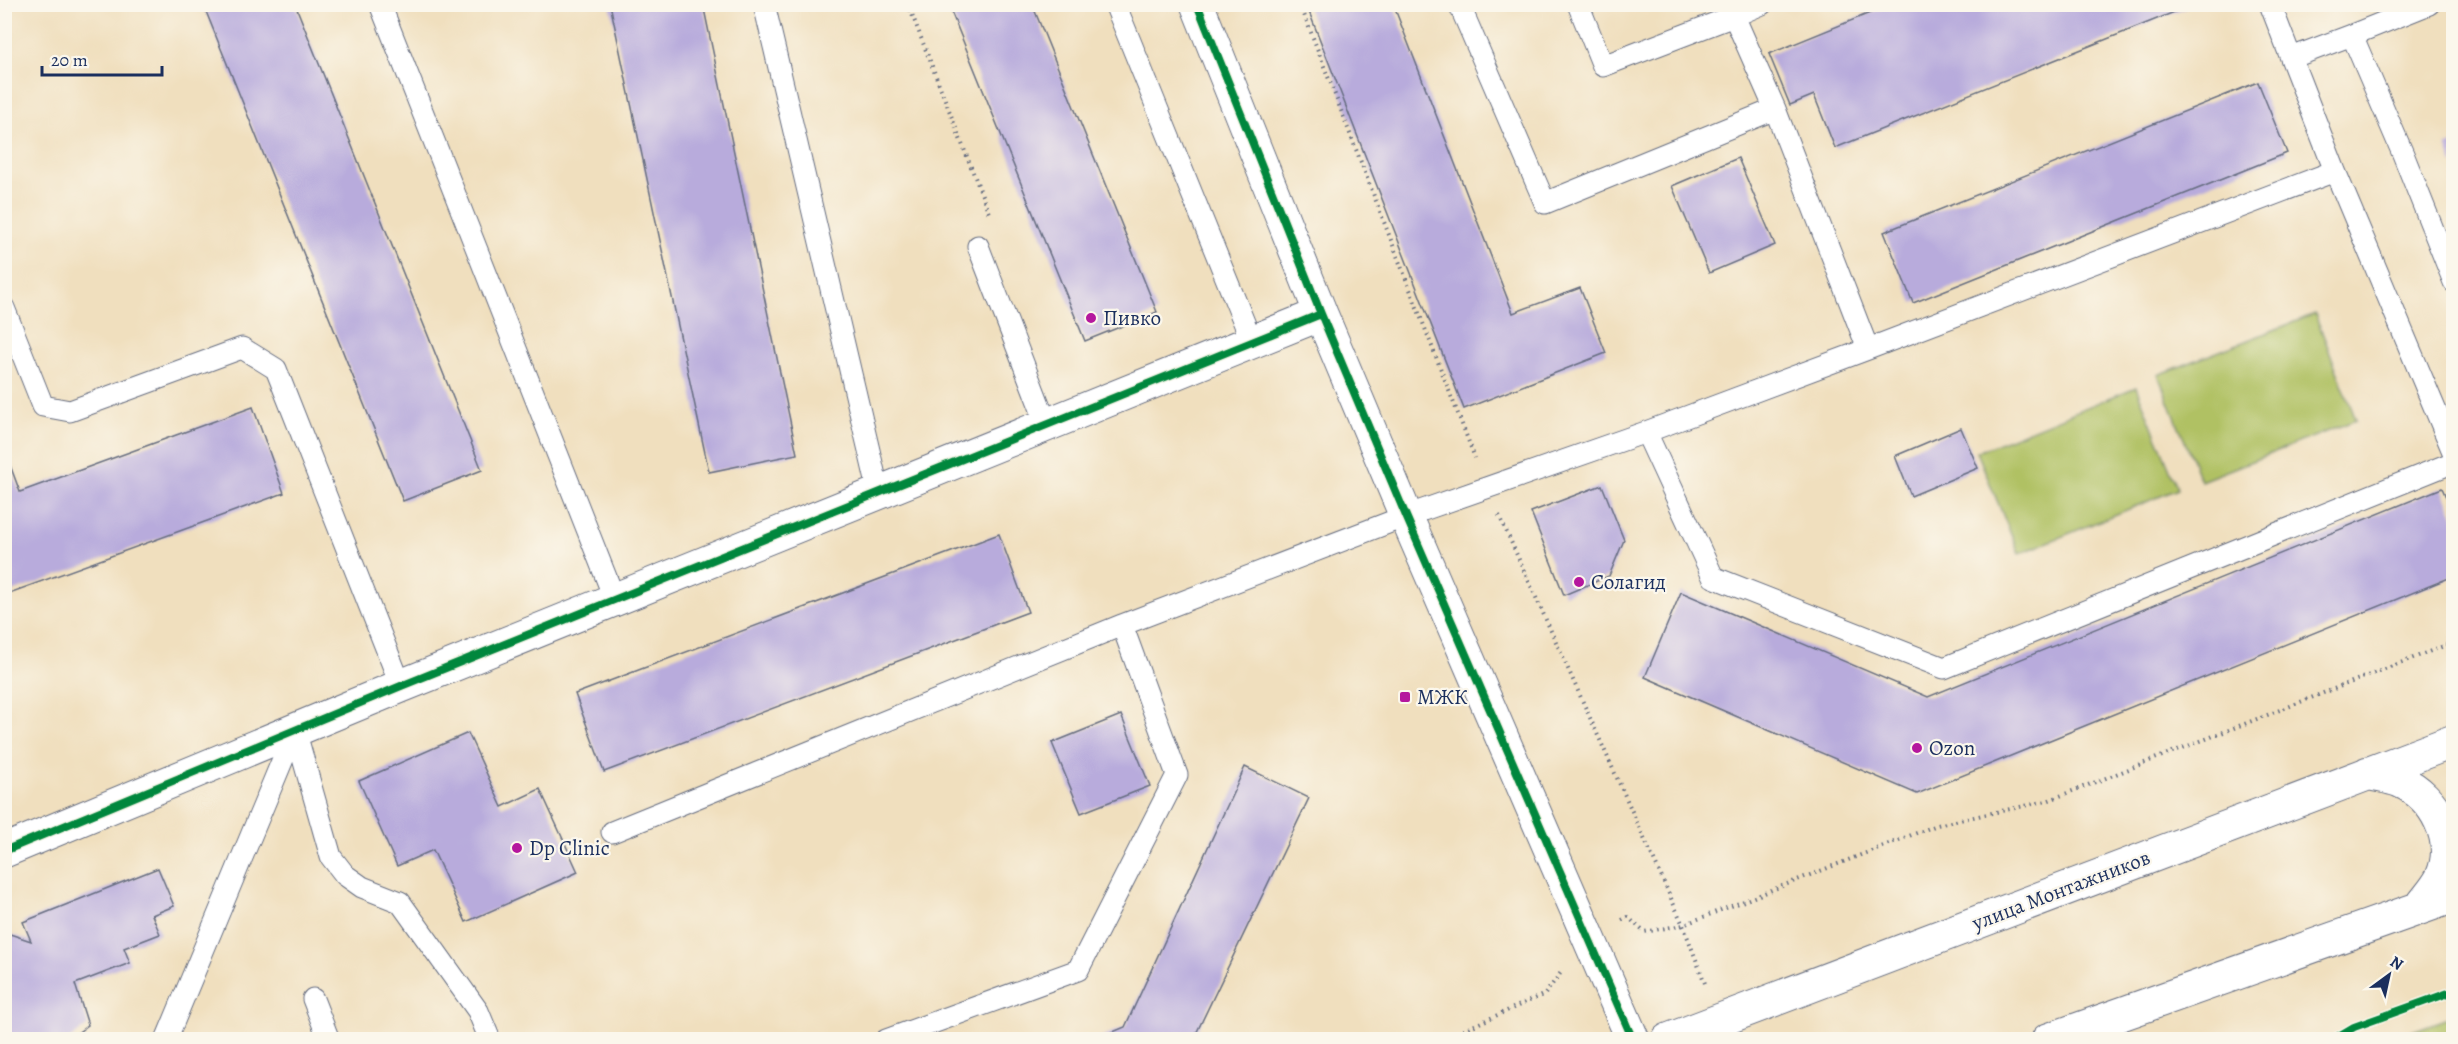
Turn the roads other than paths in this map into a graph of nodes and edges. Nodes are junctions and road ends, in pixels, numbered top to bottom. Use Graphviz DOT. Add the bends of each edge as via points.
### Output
graph roads {
  1 [pos="380,4"];
  2 [pos="764,4"];
  3 [pos="1115,4"];
  4 [pos="1197,4"];
  5 [pos="1459,4"];
  6 [pos="1578,4"];
  7 [pos="1762,4"];
  8 [pos="2270,4"];
  9 [pos="2428,4"];
  10 [pos="1734,16"];
  11 [pos="2352,35"];
  12 [pos="2291,57"];
  13 [pos="1775,109"];
  14 [pos="2335,171"];
  15 [pos="978,246"];
  16 [pos="2454,282"];
  17 [pos="4,308"];
  18 [pos="1321,314"];
  19 [pos="1252,342"];
  20 [pos="1868,349"];
  21 [pos="1047,425"];
  22 [pos="1646,432"];
  23 [pos="2454,454"];
  24 [pos="2454,462"];
  25 [pos="879,493"];
  26 [pos="1406,516"];
  27 [pos="615,600"];
  28 [pos="1122,625"];
  29 [pos="401,686"];
  30 [pos="295,730"];
  31 [pos="2454,741"];
  32 [pos="2368,773"];
  33 [pos="612,832"];
  34 [pos="4,851"];
  35 [pos="2454,896"];
  36 [pos="2420,908"];
  37 [pos="313,999"];
  38 [pos="166,1040"];
  39 [pos="328,1040"];
  40 [pos="490,1040"];
  41 [pos="886,1040"];
  42 [pos="1633,1040"];
  43 [pos="1668,1040"];
  44 [pos="2048,1040"];
  1 -- 27 [label="lane"];
  2 -- 25 [label="lane"];
  3 -- 19 [label="lane"];
  4 -- 18 [label="street"];
  5 -- 13 [label="lane" via="1545,203"];
  6 -- 10 [label="lane" via="1603,66"];
  7 -- 10 [label="lane"];
  8 -- 12 [label="lane"];
  9 -- 11 [label="lane"];
  10 -- 13 [label="lane"];
  11 -- 12 [label="lane"];
  11 -- 16 [label="lane"];
  12 -- 14 [label="lane"];
  13 -- 20 [label="lane"];
  14 -- 20 [label="lane"];
  14 -- 23 [label="lane"];
  15 -- 21 [label="lane"];
  17 -- 29 [label="lane" via="43,406 70,411 242,348 276,369"];
  18 -- 19 [label="street"];
  18 -- 26 [label="street"];
  19 -- 21 [label="street"];
  20 -- 22 [label="lane"];
  21 -- 25 [label="street"];
  22 -- 24 [label="lane" via="1713,578 1944,668"];
  22 -- 26 [label="lane"];
  25 -- 27 [label="street"];
  26 -- 28 [label="lane"];
  26 -- 42 [label="street"];
  27 -- 29 [label="street"];
  28 -- 33 [label="lane"];
  28 -- 41 [label="lane" via="1177,775 1078,970"];
  29 -- 30 [label="street"];
  30 -- 34 [label="street"];
  30 -- 38 [label="lane"];
  30 -- 40 [label="lane" via="331,857 345,875 362,887 400,902 478,1011"];
  31 -- 32 [label="street, улица Монтажников"];
  32 -- 36 [label="street" via="2400,781 2421,794 2447,831 2450,854 2442,877"];
  32 -- 43 [label="street, улица Монтажников"];
  35 -- 36 [label="street"];
  36 -- 44 [label="street"];
  37 -- 39 [label="lane"];
}
